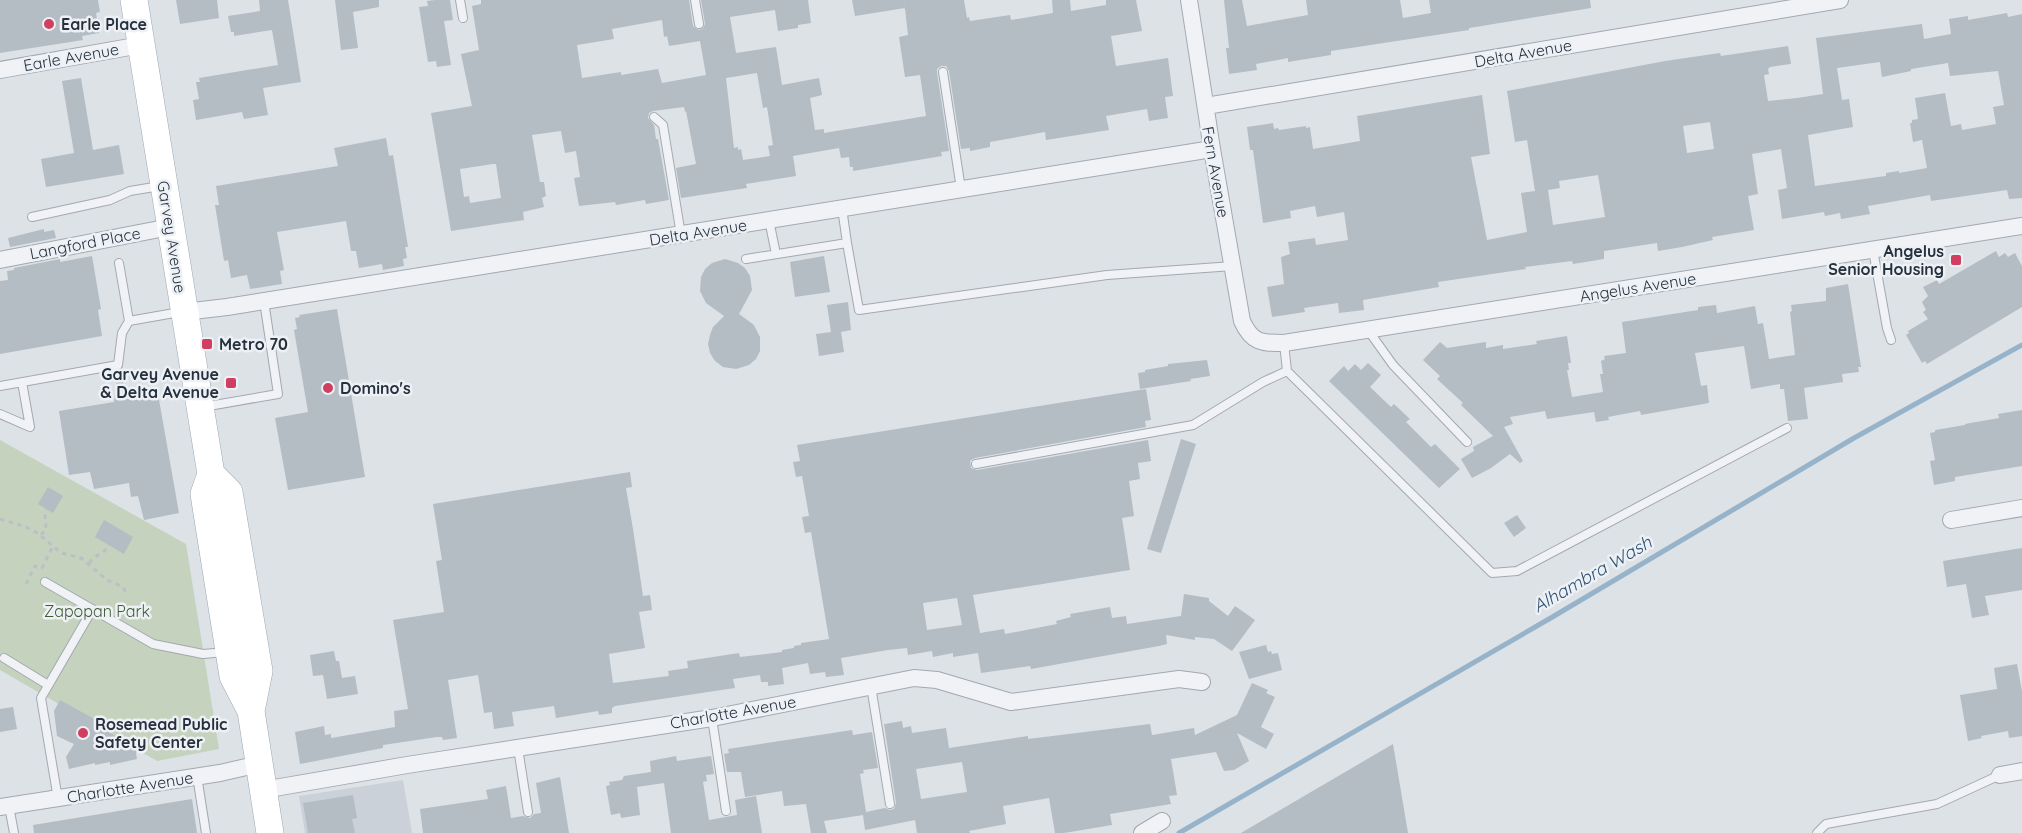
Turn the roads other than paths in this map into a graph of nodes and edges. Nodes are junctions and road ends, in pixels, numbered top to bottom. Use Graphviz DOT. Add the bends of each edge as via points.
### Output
graph roads {
  1 [pos="134,0"];
  2 [pos="460,0"];
  3 [pos="694,0"];
  4 [pos="1189,0"];
  5 [pos="1840,0"];
  6 [pos="463,18"];
  7 [pos="699,24"];
  8 [pos="141,45"];
  9 [pos="0,70"];
  10 [pos="943,72"];
  11 [pos="1206,106"];
  12 [pos="654,117"];
  13 [pos="1212,149"];
  14 [pos="164,185"];
  15 [pos="961,189"];
  16 [pos="842,208"];
  17 [pos="32,218"];
  18 [pos="769,220"];
  19 [pos="2022,226"];
  20 [pos="170,227"];
  21 [pos="681,235"];
  22 [pos="847,243"];
  23 [pos="1873,250"];
  24 [pos="776,254"];
  25 [pos="747,259"];
  26 [pos="0,260"];
  27 [pos="119,263"];
  28 [pos="1233,266"];
  29 [pos="264,301"];
  30 [pos="184,312"];
  31 [pos="129,321"];
  32 [pos="1368,330"];
  33 [pos="1254,339"];
  34 [pos="1891,340"];
  35 [pos="1284,344"];
  36 [pos="1287,371"];
  37 [pos="22,382"];
  38 [pos="0,386"];
  39 [pos="200,408"];
  40 [pos="0,414"];
  41 [pos="1787,428"];
  42 [pos="1467,442"];
  43 [pos="976,464"];
  44 [pos="211,474"];
  45 [pos="2022,508"];
  46 [pos="1952,520"];
  47 [pos="45,582"];
  48 [pos="92,610"];
  49 [pos="230,651"];
  50 [pos="4,658"];
  51 [pos="1202,682"];
  52 [pos="48,685"];
  53 [pos="871,686"];
  54 [pos="251,711"];
  55 [pos="712,718"];
  56 [pos="518,748"];
  57 [pos="2022,771"];
  58 [pos="2000,775"];
  59 [pos="197,776"];
  60 [pos="261,777"];
  61 [pos="58,798"];
  62 [pos="890,804"];
  63 [pos="5,806"];
  64 [pos="726,811"];
  65 [pos="528,812"];
  66 [pos="1162,821"];
  67 [pos="14,833"];
  68 [pos="207,833"];
  69 [pos="270,833"];
  70 [pos="1142,833"];
  71 [pos="1817,833"];
  1 -- 8 [label="main road, Garvey Avenue"];
  2 -- 6 [label="lane"];
  3 -- 7 [label="lane"];
  4 -- 11 [label="street, Fern Avenue"];
  5 -- 11 [label="street, Delta Avenue"];
  8 -- 9 [label="street, Earle Avenue"];
  8 -- 14 [label="main road, Garvey Avenue"];
  10 -- 15 [label="lane"];
  11 -- 13 [label="street, Fern Avenue"];
  12 -- 21 [label="lane" via="663,125"];
  13 -- 15 [label="street, Delta Avenue"];
  13 -- 28 [label="street, Fern Avenue"];
  14 -- 17 [label="lane"];
  14 -- 20 [label="main road, Garvey Avenue"];
  15 -- 16 [label="street, Delta Avenue"];
  16 -- 18 [label="street, Delta Avenue"];
  16 -- 22 [label="lane"];
  18 -- 21 [label="street, Delta Avenue"];
  18 -- 24 [label="lane"];
  19 -- 23 [label="street, Angelus Avenue"];
  20 -- 26 [label="street, Langford Place"];
  20 -- 30 [label="main road, Garvey Avenue"];
  21 -- 29 [label="street, Delta Avenue"];
  22 -- 24 [label="lane"];
  22 -- 28 [label="lane" via="859,310 1107,275"];
  23 -- 32 [label="street, Angelus Avenue"];
  23 -- 34 [label="lane"];
  24 -- 25 [label="lane"];
  27 -- 31 [label="lane"];
  28 -- 33 [label="street, Fern Avenue" via="1242,321"];
  29 -- 30 [label="street, Delta Avenue"];
  29 -- 39 [label="lane" via="278,394"];
  30 -- 31 [label="lane"];
  30 -- 39 [label="main road, Garvey Avenue"];
  31 -- 37 [label="lane" via="122,333 118,365"];
  32 -- 35 [label="street, Angelus Avenue"];
  32 -- 42 [label="lane" via="1393,365"];
  33 -- 35 [label="street, Angelus Avenue"];
  35 -- 36 [label="lane"];
  36 -- 41 [label="lane" via="1492,573 1517,572"];
  36 -- 43 [label="lane" via="1193,425"];
  37 -- 38 [label="lane"];
  37 -- 40 [label="lane" via="30,427"];
  39 -- 44 [label="main road, Garvey Avenue"];
  44 -- 49 [label="main road, Garvey Avenue" via="204,494"];
  44 -- 54 [label="main road, Garvey Avenue" via="229,492 235,526 259,671"];
  45 -- 46 [label="street"];
  47 -- 48 [label="lane"];
  48 -- 49 [label="lane" via="153,644 203,654"];
  48 -- 52 [label="lane"];
  49 -- 54 [label="main road, Garvey Avenue" via="233,676"];
  50 -- 52 [label="lane"];
  51 -- 53 [label="street, Charlotte Avenue" via="1179,679 1011,702 937,680 914,678"];
  52 -- 61 [label="lane" via="41,698"];
  53 -- 55 [label="street, Charlotte Avenue"];
  53 -- 62 [label="lane"];
  54 -- 60 [label="main road, Garvey Avenue"];
  55 -- 56 [label="street, Charlotte Avenue"];
  55 -- 64 [label="lane"];
  56 -- 60 [label="street, Charlotte Avenue"];
  56 -- 65 [label="lane"];
  57 -- 58 [label="street"];
  58 -- 71 [label="lane" via="1937,804 1826,824"];
  59 -- 60 [label="street, Charlotte Avenue"];
  59 -- 61 [label="street, Charlotte Avenue"];
  59 -- 68 [label="lane"];
  60 -- 69 [label="main road, Garvey Avenue"];
  61 -- 63 [label="street, Charlotte Avenue"];
  63 -- 67 [label="lane"];
  66 -- 70 [label="street"];
}
